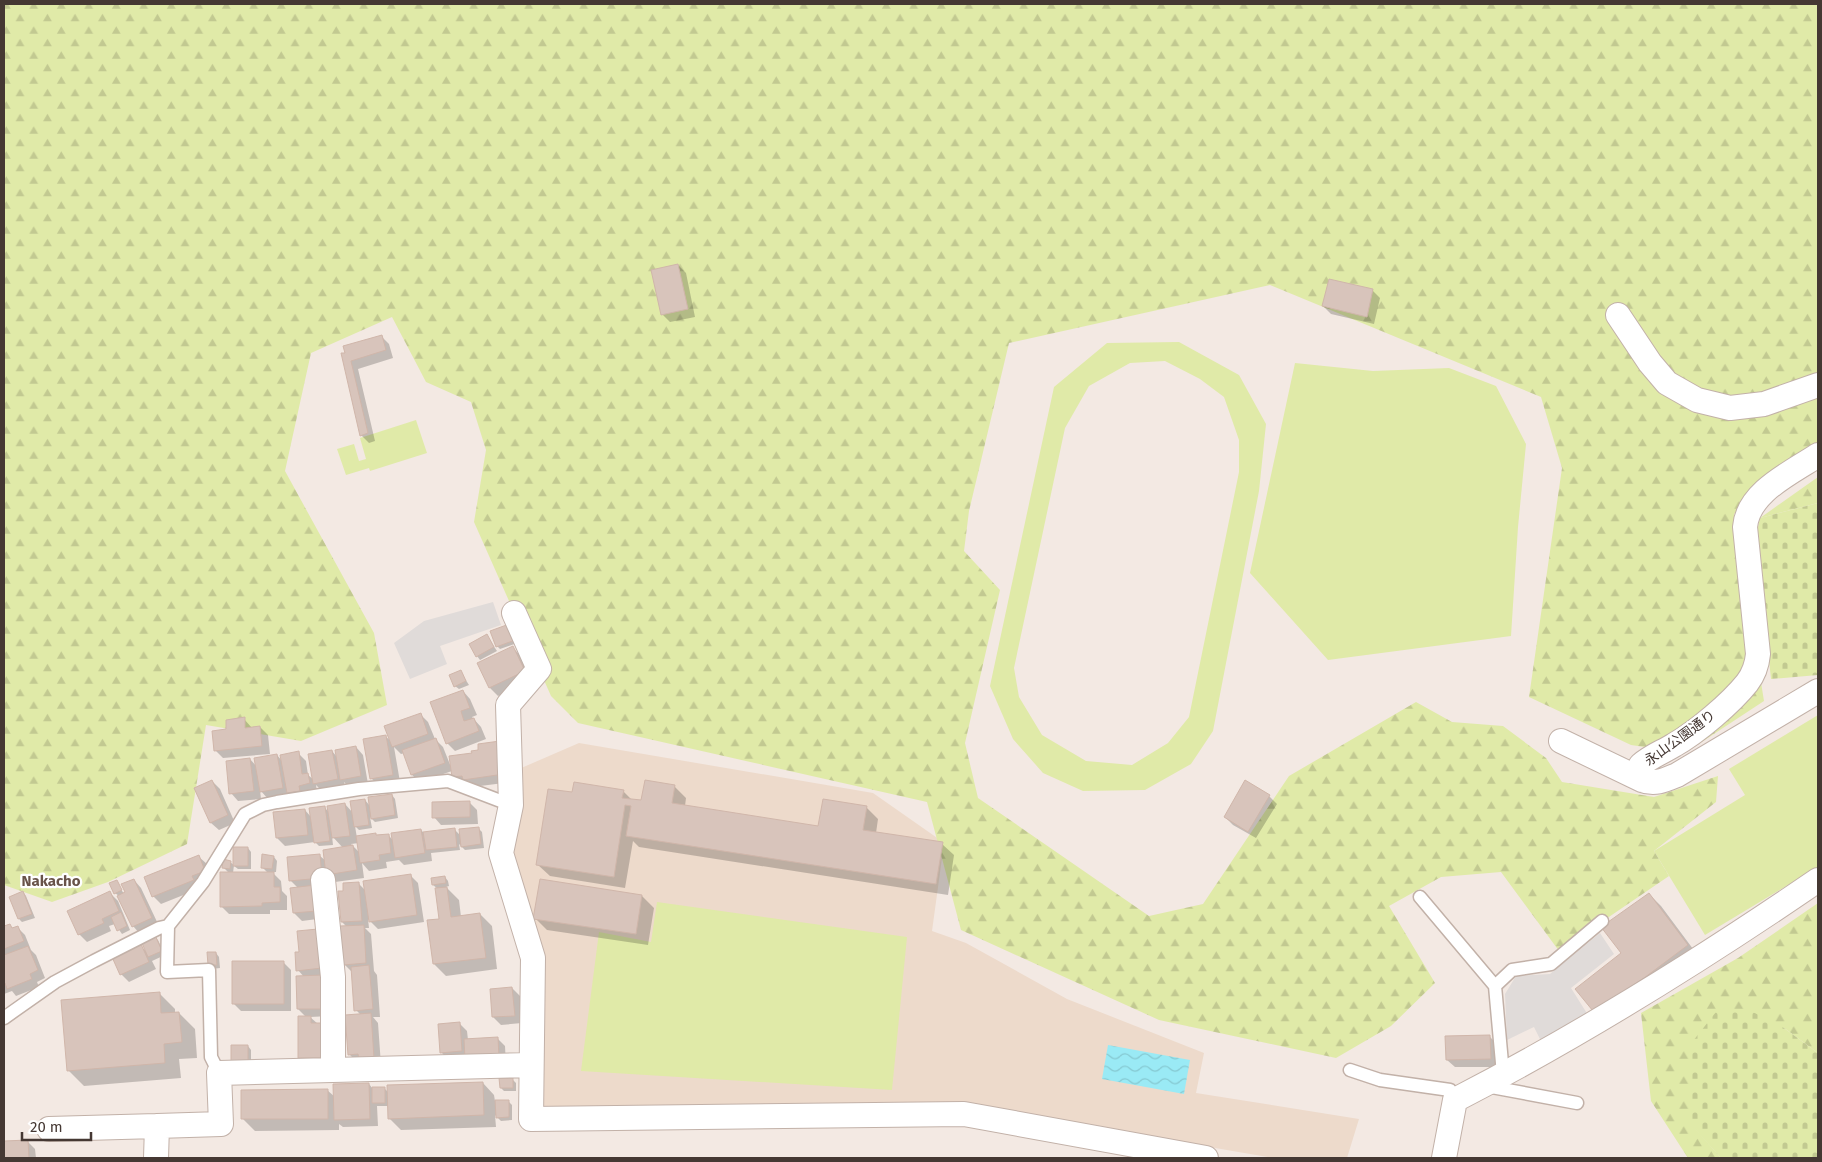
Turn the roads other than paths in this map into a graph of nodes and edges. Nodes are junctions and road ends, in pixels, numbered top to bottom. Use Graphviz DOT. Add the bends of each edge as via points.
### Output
graph roads {
  1 [pos="1618,315"];
  2 [pos="1818,385"];
  3 [pos="1818,456"];
  4 [pos="514,613"];
  5 [pos="1818,691"];
  6 [pos="1561,741"];
  7 [pos="1642,780"];
  8 [pos="511,805"];
  9 [pos="323,880"];
  10 [pos="1818,880"];
  11 [pos="1420,897"];
  12 [pos="1602,921"];
  13 [pos="168,926"];
  14 [pos="1495,986"];
  15 [pos="4,1018"];
  16 [pos="531,1065"];
  17 [pos="333,1070"];
  18 [pos="1350,1070"];
  19 [pos="218,1074"];
  20 [pos="1493,1080"];
  21 [pos="1456,1100"];
  22 [pos="1577,1103"];
  23 [pos="157,1126"];
  24 [pos="49,1129"];
  25 [pos="156,1158"];
  26 [pos="1206,1158"];
  27 [pos="1444,1158"];
  1 -- 2 [label="street" via="1667,383 1697,400 1730,408 1764,404"];
  3 -- 7 [label="street, 永山公園通り" via="1765,491 1746,516 1758,654 1748,682 1708,722 1641,765"];
  4 -- 8 [label="street" via="539,669 508,705"];
  5 -- 7 [label="street, 永山公園通り" via="1677,775 1658,783"];
  6 -- 7 [label="street"];
  8 -- 13 [label="lane" via="448,780 359,789 263,805 245,814 203,882"];
  8 -- 16 [label="street" via="501,853 533,958"];
  9 -- 17 [label="street" via="333,976"];
  10 -- 20 [label="street" via="1605,1017"];
  11 -- 14 [label="lane"];
  12 -- 14 [label="lane" via="1550,964 1512,970"];
  13 -- 15 [label="lane" via="55,982"];
  13 -- 19 [label="lane" via="167,972 209,970 211,1057"];
  14 -- 20 [label="lane"];
  16 -- 17 [label="street"];
  16 -- 26 [label="street" via="531,1119 964,1114"];
  17 -- 19 [label="street"];
  18 -- 21 [label="lane" via="1380,1080 1450,1090"];
  19 -- 23 [label="street" via="221,1124"];
  20 -- 21 [label="street"];
  20 -- 22 [label="lane"];
  21 -- 27 [label="street"];
  23 -- 24 [label="street"];
  23 -- 25 [label="street"];
}
